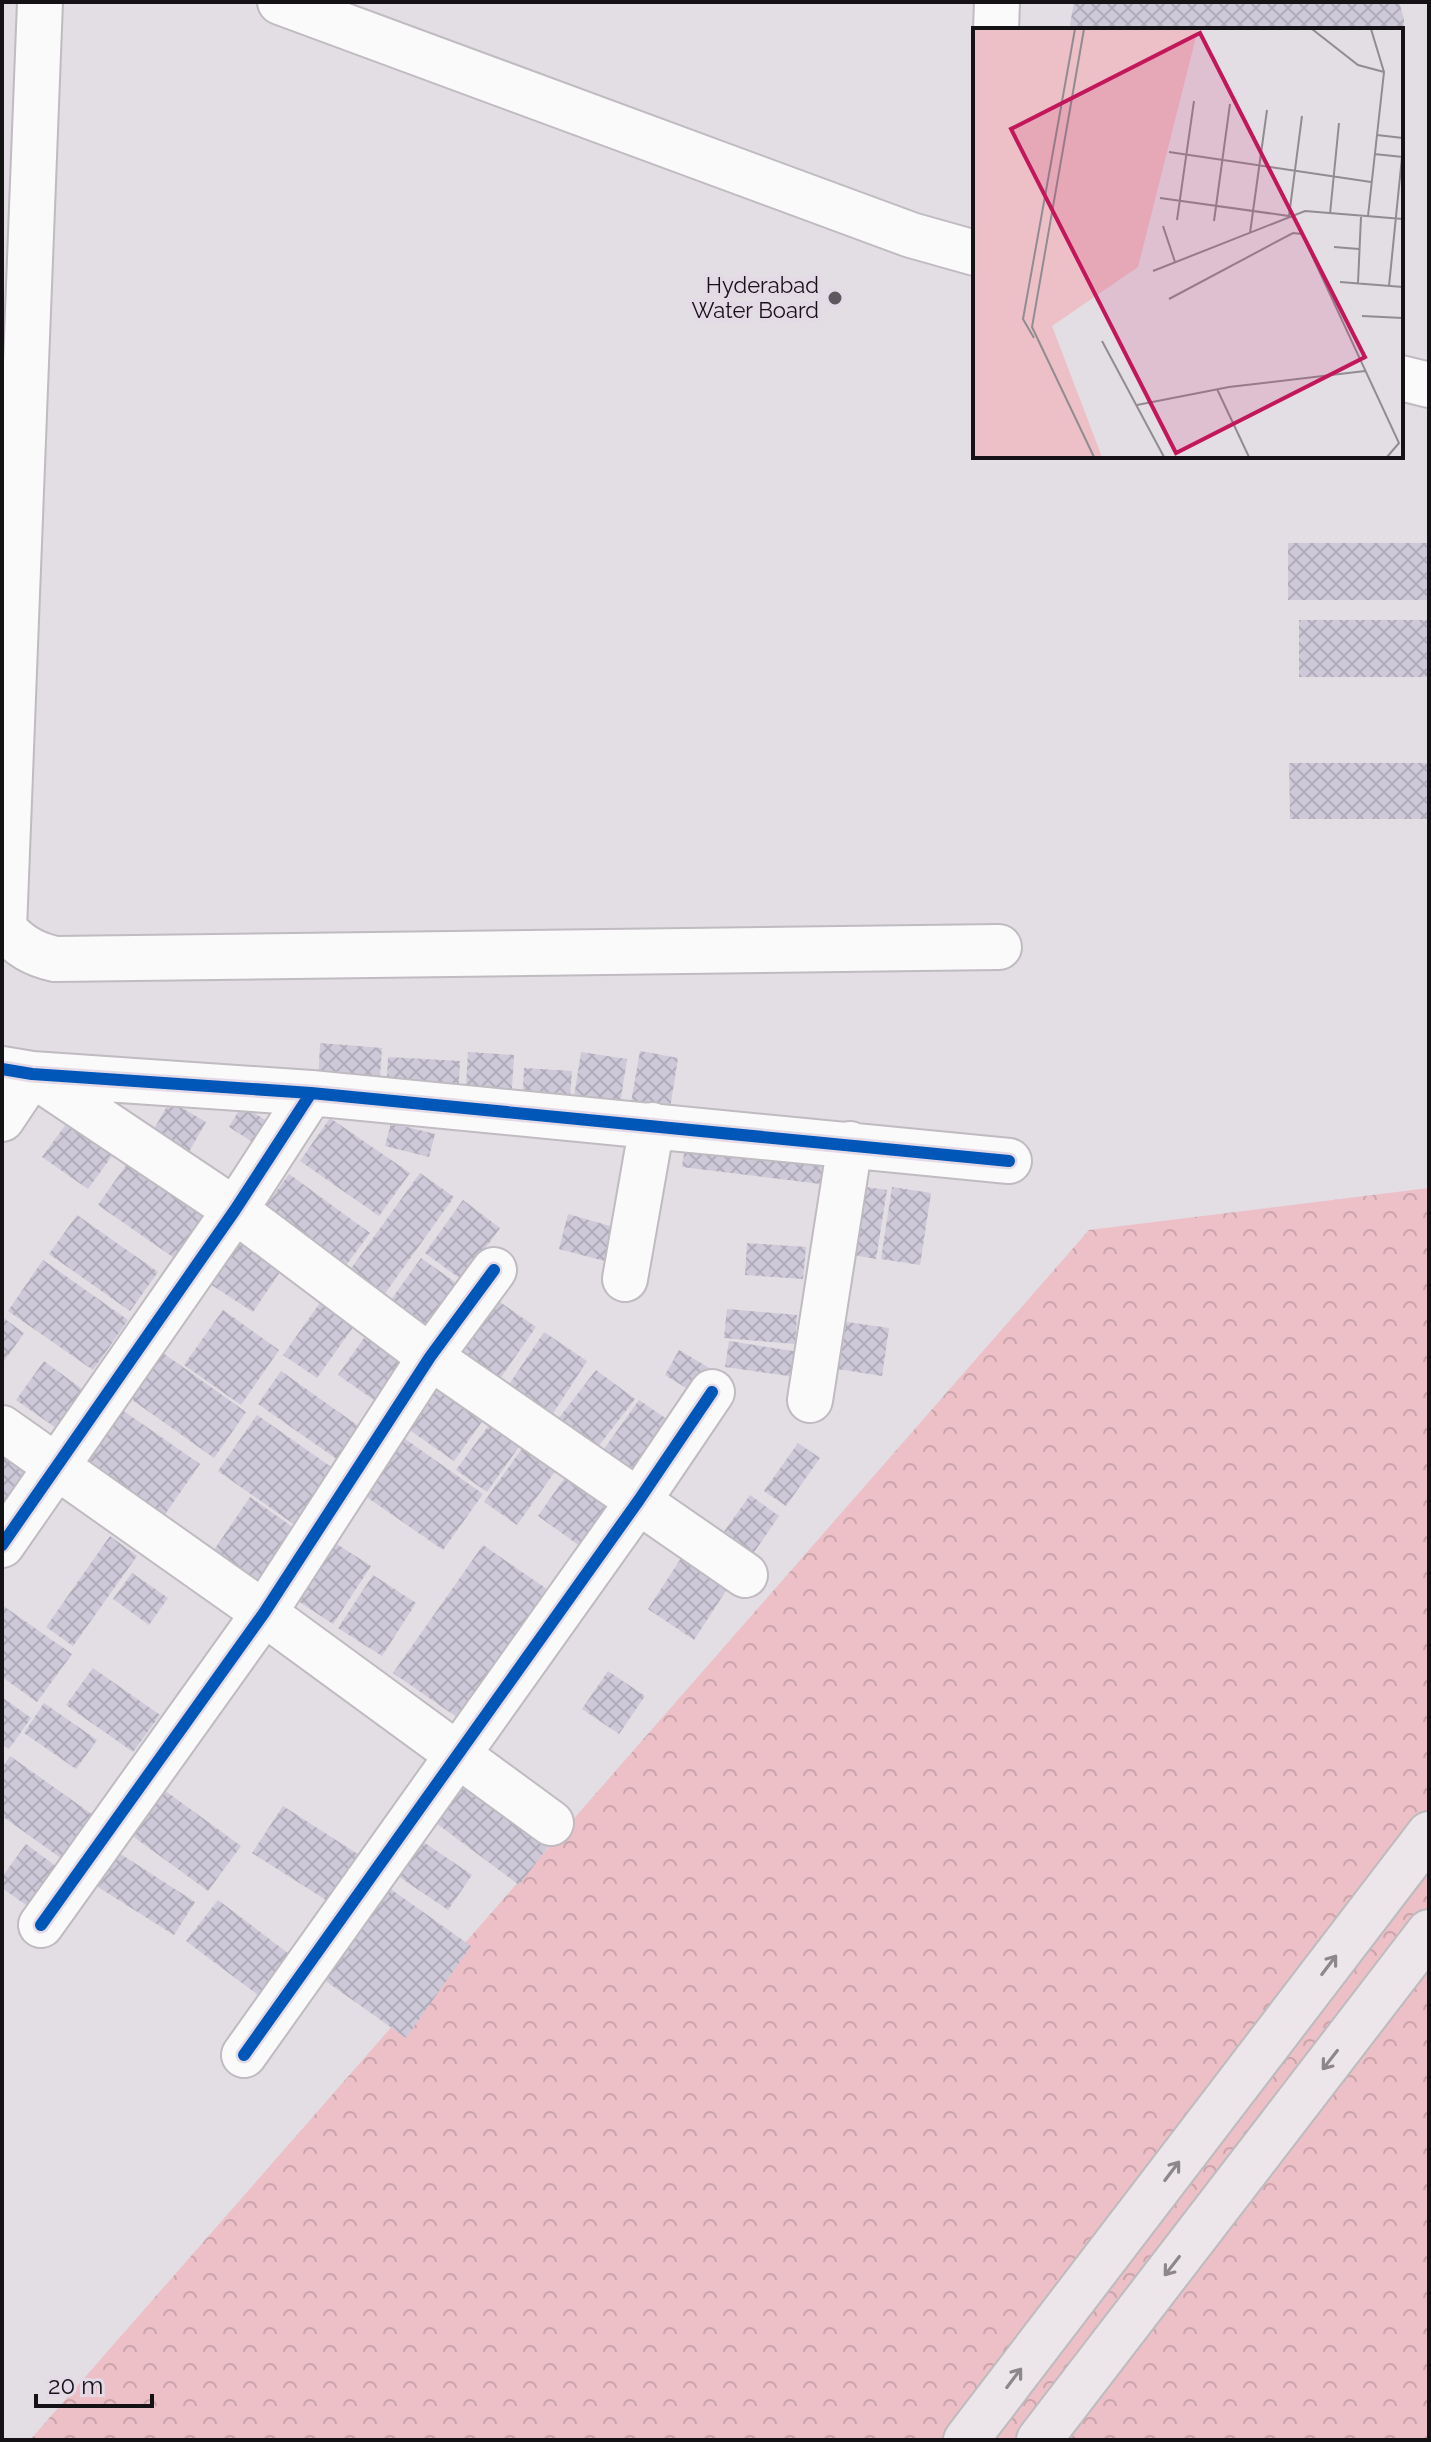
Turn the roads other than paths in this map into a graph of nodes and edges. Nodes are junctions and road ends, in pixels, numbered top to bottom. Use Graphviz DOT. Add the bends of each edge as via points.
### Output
graph roads {
  1 [pos="40,2"];
  2 [pos="280,2"];
  3 [pos="997,2"];
  4 [pos="996,28"];
  5 [pos="973,252"];
  6 [pos="1403,378"];
  7 [pos="1429,385"];
  8 [pos="999,947"];
  9 [pos="17,1072"];
  10 [pos="311,1093"];
  11 [pos="2,1119"];
  12 [pos="652,1125"];
  13 [pos="850,1144"];
  14 [pos="1009,1161"];
  15 [pos="235,1210"];
  16 [pos="494,1270"];
  17 [pos="625,1279"];
  18 [pos="430,1357"];
  19 [pos="712,1392"];
  20 [pos="810,1400"];
  21 [pos="2,1428"];
  22 [pos="56,1468"];
  23 [pos="639,1500"];
  24 [pos="2,1545"];
  25 [pos="745,1575"];
  26 [pos="264,1613"];
  27 [pos="458,1757"];
  28 [pos="551,1823"];
  29 [pos="1429,1834"];
  30 [pos="41,1925"];
  31 [pos="1429,1932"];
  32 [pos="244,2055"];
  33 [pos="966,2440"];
  34 [pos="1039,2440"];
  1 -- 8 [label="street" via="4,929 18,943 55,959"];
  2 -- 5 [label="street" via="911,235"];
  3 -- 4 [label="street"];
  6 -- 7 [label="street"];
  9 -- 10 [label="street"];
  9 -- 11 [label="street"];
  9 -- 15 [label="street"];
  10 -- 12 [label="street"];
  10 -- 15 [label="street"];
  12 -- 13 [label="street"];
  12 -- 17 [label="street"];
  13 -- 14 [label="street"];
  13 -- 20 [label="street"];
  15 -- 18 [label="street"];
  15 -- 22 [label="street"];
  16 -- 18 [label="street"];
  18 -- 23 [label="street"];
  18 -- 26 [label="street"];
  19 -- 23 [label="street"];
  21 -- 22 [label="street"];
  22 -- 24 [label="street"];
  22 -- 26 [label="street"];
  23 -- 25 [label="street"];
  23 -- 27 [label="street"];
  26 -- 27 [label="street"];
  26 -- 30 [label="street"];
  27 -- 28 [label="street"];
  27 -- 32 [label="street"];
  33 -- 29 [label="main road, one-way"];
  31 -- 34 [label="main road, one-way"];
}
